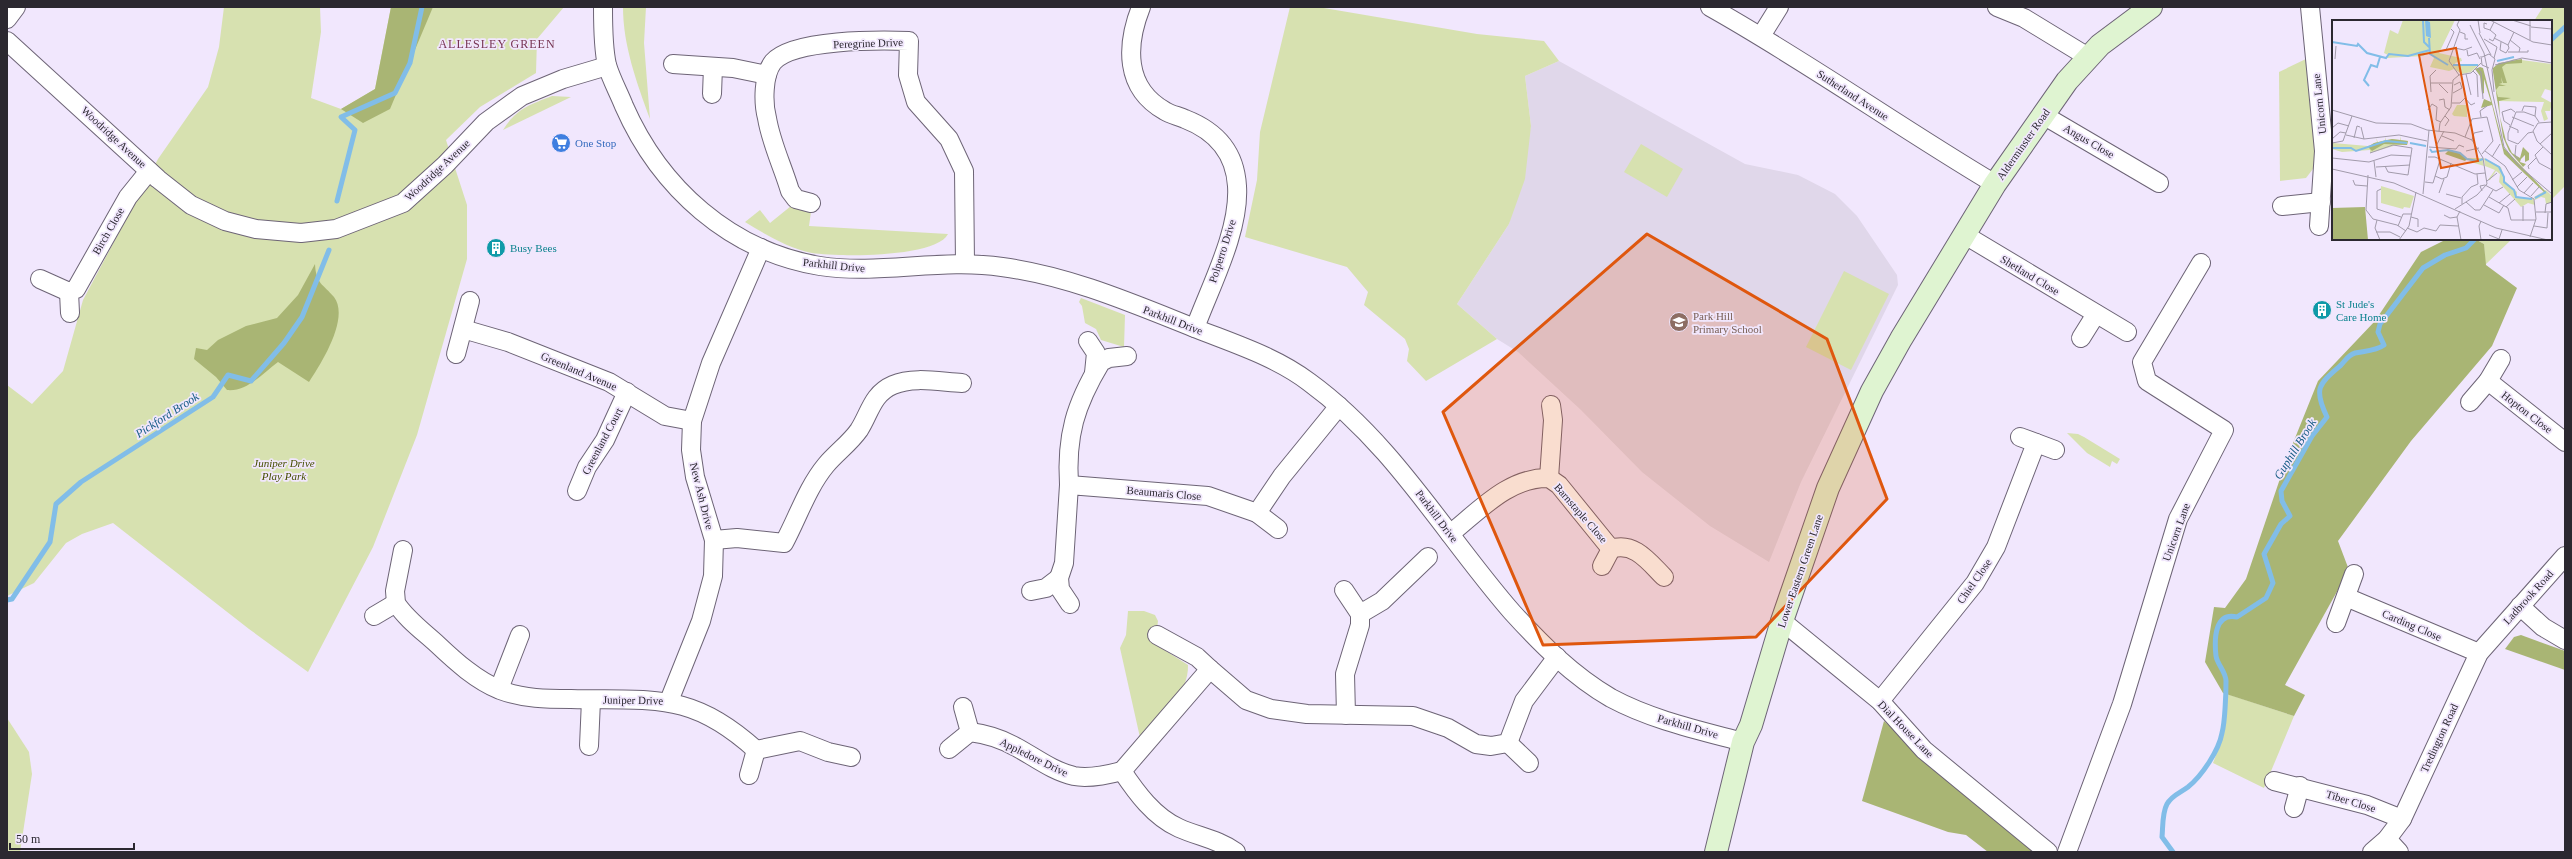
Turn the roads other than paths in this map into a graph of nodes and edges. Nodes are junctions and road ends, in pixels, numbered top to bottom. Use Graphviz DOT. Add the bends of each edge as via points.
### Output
graph roads {
  1 [pos="16,7"];
  2 [pos="603,7"];
  3 [pos="1141,7"];
  4 [pos="1710,7"];
  5 [pos="1779,7"];
  6 [pos="1997,7"];
  7 [pos="2151,7"];
  8 [pos="2310,7"];
  9 [pos="7,19"];
  10 [pos="1761,36"];
  11 [pos="7,41"];
  12 [pos="2088,57"];
  13 [pos="673,64"];
  14 [pos="607,66"];
  15 [pos="713,67"];
  16 [pos="767,76"];
  17 [pos="712,94"];
  18 [pos="2043,115"];
  19 [pos="2328,160"];
  20 [pos="149,171"];
  21 [pos="2159,183"];
  22 [pos="1995,184"];
  23 [pos="2321,202"];
  24 [pos="811,203"];
  25 [pos="2282,206"];
  26 [pos="2319,226"];
  27 [pos="1965,235"];
  28 [pos="760,248"];
  29 [pos="966,263"];
  30 [pos="2201,263"];
  31 [pos="40,279"];
  32 [pos="69,292"];
  33 [pos="470,301"];
  34 [pos="1921,305"];
  35 [pos="70,313"];
  36 [pos="2096,314"];
  37 [pos="1195,328"];
  38 [pos="463,329"];
  39 [pos="2127,332"];
  40 [pos="2081,338"];
  41 [pos="1088,341"];
  42 [pos="456,354"];
  43 [pos="1127,356"];
  44 [pos="2501,359"];
  45 [pos="1094,373"];
  46 [pos="2488,381"];
  47 [pos="962,383"];
  48 [pos="627,392"];
  49 [pos="2470,402"];
  50 [pos="1551,405"];
  51 [pos="1339,406"];
  52 [pos="692,421"];
  53 [pos="2565,442"];
  54 [pos="2056,450"];
  55 [pos="1549,478"];
  56 [pos="1069,485"];
  57 [pos="578,490"];
  58 [pos="1257,513"];
  59 [pos="1278,529"];
  60 [pos="1450,534"];
  61 [pos="714,540"];
  62 [pos="1611,549"];
  63 [pos="403,550"];
  64 [pos="1428,556"];
  65 [pos="2565,556"];
  66 [pos="1602,566"];
  67 [pos="2354,574"];
  68 [pos="1664,577"];
  69 [pos="1059,578"];
  70 [pos="1344,590"];
  71 [pos="1031,591"];
  72 [pos="2346,597"];
  73 [pos="396,604"];
  74 [pos="1070,604"];
  75 [pos="2520,606"];
  76 [pos="1360,614"];
  77 [pos="374,616"];
  78 [pos="1782,621"];
  79 [pos="2336,623"];
  80 [pos="520,635"];
  81 [pos="1157,635"];
  82 [pos="2491,637"];
  83 [pos="2565,640"];
  84 [pos="2479,653"];
  85 [pos="1557,657"];
  86 [pos="1210,669"];
  87 [pos="499,689"];
  88 [pos="591,700"];
  89 [pos="1880,700"];
  90 [pos="668,701"];
  91 [pos="963,707"];
  92 [pos="1346,715"];
  93 [pos="970,732"];
  94 [pos="1743,742"];
  95 [pos="1508,743"];
  96 [pos="589,746"];
  97 [pos="949,749"];
  98 [pos="756,750"];
  99 [pos="851,757"];
  100 [pos="1529,763"];
  101 [pos="1122,771"];
  102 [pos="749,775"];
  103 [pos="2274,781"];
  104 [pos="2300,786"];
  105 [pos="2294,808"];
  106 [pos="2402,819"];
  107 [pos="2386,839"];
  108 [pos="1236,852"];
  109 [pos="1716,852"];
  110 [pos="2048,852"];
  111 [pos="2067,852"];
  112 [pos="2372,852"];
  113 [pos="2399,852"];
  1 -- 9 [label="street"];
  2 -- 14 [label="street, Parkhill Drive"];
  3 -- 37 [label="street, Polperro Drive" via="1132,31 1130,46 1135,76 1143,91 1154,104 1166,112 1202,127 1216,137 1227,149 1234,168 1237,187 1231,231"];
  4 -- 10 [label="street, Sutherland Avenue"];
  5 -- 10 [label="street"];
  6 -- 12 [label="street" via="2024,18"];
  7 -- 12 [label="street, Alderminster Road"];
  8 -- 19 [label="street, Unicorn Lane"];
  10 -- 22 [label="street, Sutherland Avenue" via="1934,148"];
  11 -- 20 [label="street, Woodridge Avenue"];
  12 -- 18 [label="street, Alderminster Road"];
  13 -- 15 [label="street"];
  14 -- 20 [label="street, Woodridge Avenue" via="563,79 522,96 486,122 446,165 404,203 336,229 308,233 277,232 224,221 191,205"];
  14 -- 28 [label="street, Parkhill Drive" via="630,119 663,173 690,202 715,222"];
  15 -- 16 [label="street" via="733,68"];
  15 -- 17 [label="street"];
  16 -- 24 [label="street" via="766,117 790,191 796,198"];
  16 -- 29 [label="street, Peregrine Drive" via="774,62 787,53 802,48 848,42 909,41 908,76 916,102 949,139 964,171"];
  18 -- 21 [label="street, Angus Close" via="2137,162"];
  18 -- 22 [label="street, Alderminster Road"];
  19 -- 23 [label="street, Unicorn Lane"];
  20 -- 32 [label="street, Birch Close" via="128,197 76,289"];
  22 -- 27 [label="street, Alderminster Road"];
  23 -- 25 [label="street"];
  23 -- 26 [label="street, Unicorn Lane"];
  27 -- 34 [label="street, Alderminster Road"];
  27 -- 36 [label="street, Shetland Close"];
  28 -- 29 [label="street, Parkhill Drive" via="797,261 849,269"];
  28 -- 52 [label="street, New Ash Drive" via="711,363"];
  29 -- 37 [label="street, Parkhill Drive" via="1044,275 1087,287"];
  30 -- 111 [label="street, Unicorn Lane" via="2142,362 2147,381 2224,430 2178,519 2122,704"];
  31 -- 32 [label="street"];
  32 -- 35 [label="street"];
  33 -- 38 [label="street"];
  34 -- 78 [label="street, Lower Eastern Green Lane" via="1872,391 1828,488"];
  36 -- 39 [label="street, Shetland Close"];
  36 -- 40 [label="street"];
  37 -- 51 [label="street, Parkhill Drive" via="1284,366 1307,380"];
  38 -- 42 [label="street"];
  38 -- 48 [label="street, Greenland Avenue" via="508,342"];
  41 -- 45 [label="street" via="1096,353"];
  43 -- 45 [label="street" via="1109,358 1101,362"];
  44 -- 46 [label="street"];
  45 -- 56 [label="street" via="1073,419 1069,439"];
  46 -- 49 [label="street"];
  46 -- 53 [label="street, Hopton Close"];
  47 -- 61 [label="street" via="908,381 881,392 872,402 859,430 826,466 812,486 784,543 737,538"];
  48 -- 52 [label="street, Greenland Avenue" via="665,416"];
  48 -- 57 [label="street, Greenland Court" via="605,440 587,467"];
  50 -- 55 [label="street, Barnstaple Close" via="1553,420"];
  51 -- 58 [label="street" via="1282,476"];
  51 -- 60 [label="street, Parkhill Drive" via="1406,476"];
  52 -- 61 [label="street, New Ash Drive" via="691,450 695,477"];
  54 -- 89 [label="street, Chiel Close" via="2028,440 1996,548 1975,583"];
  55 -- 60 [label="street, Barnstaple Close" via="1519,482 1497,496"];
  55 -- 62 [label="street, Barnstaple Close" via="1559,484"];
  56 -- 58 [label="street, Beaumaris Close" via="1208,496"];
  56 -- 69 [label="street" via="1064,563"];
  58 -- 59 [label="street, Beaumaris Close"];
  60 -- 85 [label="street, Parkhill Drive" via="1503,601"];
  61 -- 90 [label="street, New Ash Drive" via="713,576 709,599"];
  62 -- 66 [label="street, Barnstaple Close"];
  62 -- 68 [label="street, Barnstaple Close" via="1624,546 1632,548"];
  63 -- 73 [label="street"];
  64 -- 76 [label="street" via="1382,601"];
  65 -- 75 [label="street, Ladbrook Road"];
  67 -- 72 [label="street"];
  69 -- 71 [label="street" via="1046,588"];
  69 -- 74 [label="street" via="1060,588"];
  70 -- 76 [label="street"];
  72 -- 79 [label="street"];
  72 -- 84 [label="street, Carding Close"];
  73 -- 77 [label="street"];
  73 -- 87 [label="street, Juniper Drive" via="456,663"];
  75 -- 82 [label="street, Ladbrook Road"];
  75 -- 83 [label="street" via="2543,627"];
  76 -- 92 [label="street" via="1360,625 1345,674"];
  78 -- 89 [label="street, Dial House Lane"];
  78 -- 94 [label="street, Lower Eastern Green Lane" via="1751,725"];
  80 -- 87 [label="street"];
  81 -- 86 [label="street" via="1197,658"];
  82 -- 84 [label="street, Tredington Road"];
  84 -- 106 [label="street, Tredington Road"];
  85 -- 94 [label="street, Parkhill Drive" via="1592,685 1625,704 1674,724"];
  85 -- 95 [label="street" via="1524,701"];
  86 -- 92 [label="street" via="1246,700 1259,705 1287,712"];
  86 -- 101 [label="street"];
  87 -- 88 [label="street, Juniper Drive" via="534,699"];
  88 -- 90 [label="street, Juniper Drive"];
  88 -- 96 [label="street, Juniper Drive"];
  89 -- 110 [label="street, Dial House Lane" via="1924,750"];
  90 -- 98 [label="street, Juniper Drive" via="713,716"];
  91 -- 93 [label="street"];
  92 -- 95 [label="street" via="1413,716 1448,728 1476,744 1491,746"];
  93 -- 97 [label="street"];
  93 -- 101 [label="street, Appledore Drive" via="987,734 1016,746 1053,768 1075,776 1102,776"];
  94 -- 109 [label="street, Lower Eastern Green Lane"];
  95 -- 100 [label="street"];
  98 -- 99 [label="street" via="800,741 828,752"];
  98 -- 102 [label="street"];
  101 -- 108 [label="street" via="1132,786 1167,822 1212,838"];
  103 -- 104 [label="street, Tiber Close"];
  104 -- 105 [label="street"];
  104 -- 106 [label="street, Tiber Close" via="2367,805"];
  106 -- 107 [label="street, Tredington Road"];
  107 -- 112 [label="street, Tredington Road"];
  107 -- 113 [label="street"];
}
